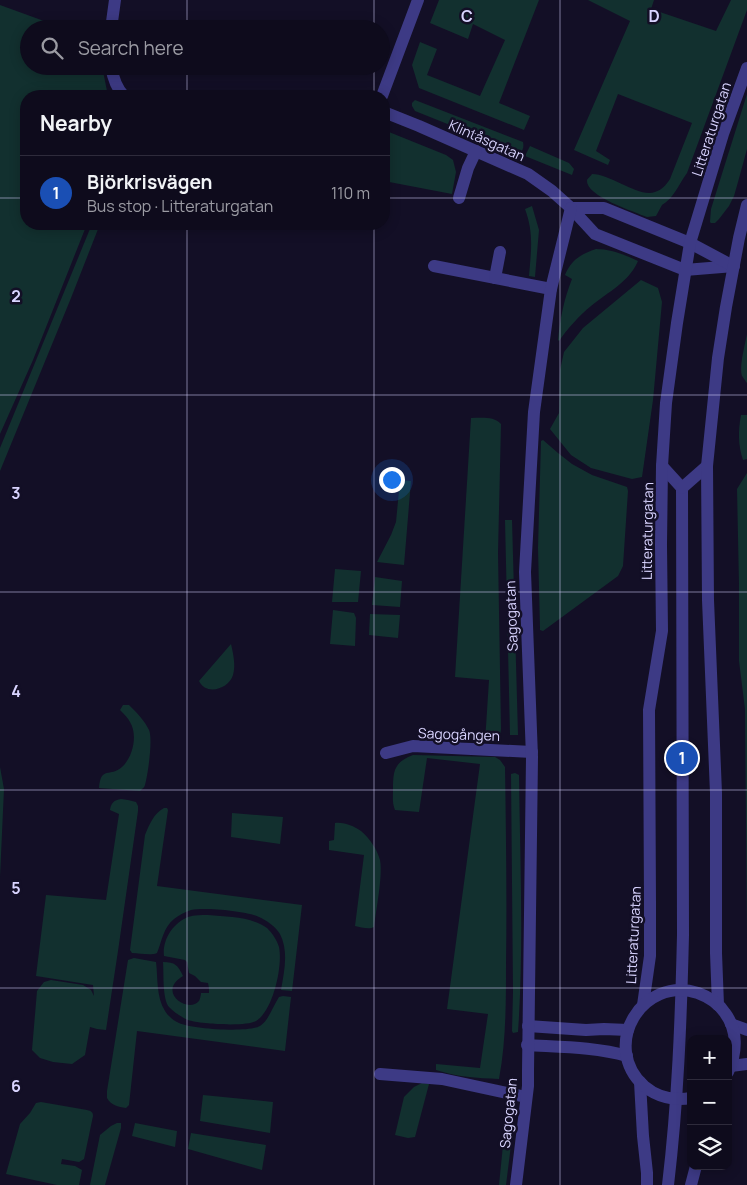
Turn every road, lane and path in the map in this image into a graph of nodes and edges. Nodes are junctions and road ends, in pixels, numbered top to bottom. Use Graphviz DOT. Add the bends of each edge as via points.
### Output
graph roads {
  1 [pos="115,0"];
  2 [pos="418,0"];
  3 [pos="112,20"];
  4 [pos="747,68"];
  5 [pos="112,75"];
  6 [pos="390,75"];
  7 [pos="390,75"];
  8 [pos="119,90"];
  9 [pos="384,90"];
  10 [pos="390,115"];
  11 [pos="476,151"];
  12 [pos="459,198"];
  13 [pos="747,205"];
  14 [pos="571,208"];
  15 [pos="690,243"];
  16 [pos="500,252"];
  17 [pos="434,266"];
  18 [pos="734,266"];
  19 [pos="685,270"];
  20 [pos="495,278"];
  21 [pos="550,289"];
  22 [pos="662,466"];
  23 [pos="707,466"];
  24 [pos="682,488"];
  25 [pos="386,752"];
  26 [pos="532,752"];
  27 [pos="682,990"];
  28 [pos="643,1005"];
  29 [pos="718,1005"];
  30 [pos="731,1024"];
  31 [pos="528,1026"];
  32 [pos="628,1030"];
  33 [pos="747,1030"];
  34 [pos="527,1045"];
  35 [pos="627,1056"];
  36 [pos="732,1062"];
  37 [pos="747,1064"];
  38 [pos="732,1068"];
  39 [pos="380,1074"];
  40 [pos="640,1082"];
  41 [pos="526,1097"];
  42 [pos="687,1098"];
  43 [pos="677,1099"];
  44 [pos="695,1170"];
  45 [pos="516,1185"];
  46 [pos="647,1185"];
  47 [pos="668,1185"];
  48 [pos="691,1185"];
  1 -- 3 [label="street"];
  2 -- 6 [label="street"];
  4 -- 15 [label="street, Litteraturgatan"];
  5 -- 8 [label="street"];
  7 -- 9 [label="street"];
  10 -- 11 [label="street, Klintåsgatan"];
  11 -- 12 [label="street"];
  11 -- 14 [label="street, Klintåsgatan" via="528,174"];
  13 -- 18 [label="street"];
  14 -- 15 [label="street" via="604,208"];
  14 -- 19 [label="street, Klintåsgatan" via="595,234"];
  14 -- 21 [label="street, Sagogatan"];
  15 -- 18 [label="street"];
  15 -- 19 [label="street, Litteraturgatan"];
  16 -- 20 [label="street"];
  17 -- 20 [label="street"];
  18 -- 19 [label="street"];
  18 -- 23 [label="street" via="718,358"];
  19 -- 22 [label="street, Litteraturgatan" via="666,403"];
  20 -- 21 [label="street"];
  21 -- 26 [label="street, Sagogatan" via="534,412 525,572"];
  22 -- 24 [label="street"];
  22 -- 28 [label="street, Litteraturgatan" via="662,631 649,710 650,956"];
  23 -- 24 [label="street"];
  23 -- 29 [label="street"];
  24 -- 27 [label="street"];
  25 -- 26 [label="street, Sagogången" via="413,746"];
  26 -- 31 [label="street, Sagogatan"];
  27 -- 28 [label="street, Litteraturgatan" via="661,994"];
  27 -- 29 [label="street, Litteraturgatan" via="703,995"];
  27 -- 43 [label="street"];
  28 -- 32 [label="street, Litteraturgatan"];
  29 -- 30 [label="street, Litteraturgatan"];
  30 -- 33 [label="street"];
  30 -- 36 [label="street, Litteraturgatan" via="735,1045"];
  31 -- 32 [label="street"];
  31 -- 34 [label="street, Sagogatan"];
  32 -- 35 [label="street, Litteraturgatan"];
  34 -- 35 [label="street" via="601,1050"];
  34 -- 41 [label="street, Sagogatan"];
  35 -- 40 [label="street, Litteraturgatan"];
  37 -- 38 [label="street"];
  39 -- 41 [label="street" via="442,1079"];
  40 -- 43 [label="street, Litteraturgatan" via="657,1094"];
  40 -- 46 [label="street, Litteraturgatan"];
  41 -- 45 [label="street, Sagogatan"];
  42 -- 43 [label="street, Litteraturgatan"];
  43 -- 47 [label="street"];
  44 -- 48 [label="street"];
}
